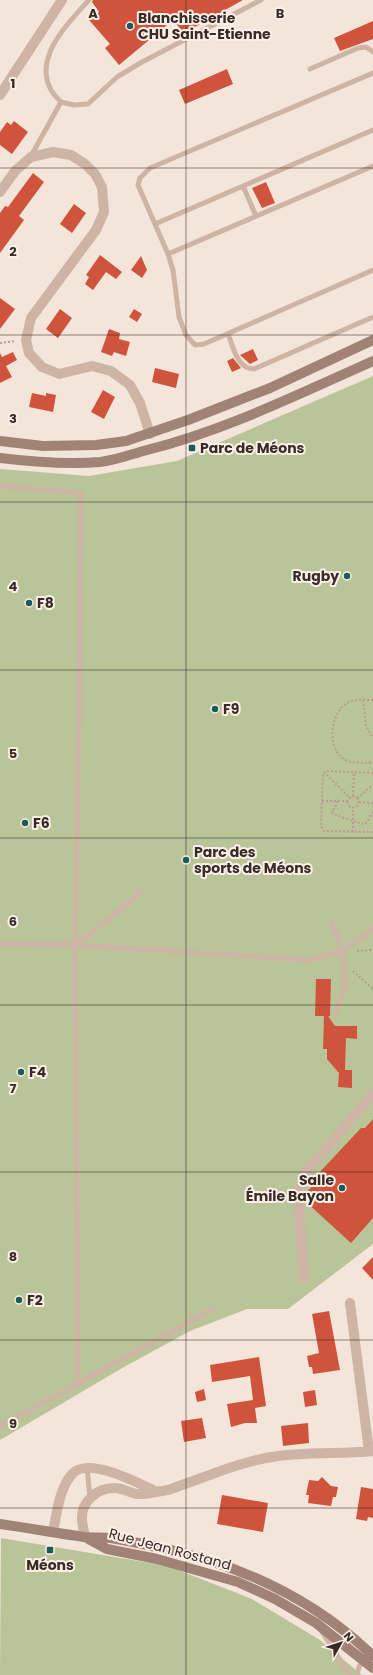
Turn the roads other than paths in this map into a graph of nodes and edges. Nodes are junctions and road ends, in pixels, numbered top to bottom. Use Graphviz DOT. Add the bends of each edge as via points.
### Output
graph roads {
  1 [pos="62,0"];
  2 [pos="89,0"];
  3 [pos="261,0"];
  4 [pos="373,52"];
  5 [pos="310,69"];
  6 [pos="373,73"];
  7 [pos="0,95"];
  8 [pos="61,102"];
  9 [pos="373,130"];
  10 [pos="31,157"];
  11 [pos="373,166"];
  12 [pos="243,186"];
  13 [pos="0,192"];
  14 [pos="256,216"];
  15 [pos="155,224"];
  16 [pos="168,254"];
  17 [pos="373,270"];
  18 [pos="373,318"];
  19 [pos="228,334"];
  20 [pos="373,340"];
  21 [pos="373,361"];
  22 [pos="150,434"];
  23 [pos="0,441"];
  24 [pos="0,458"];
  25 [pos="0,486"];
  26 [pos="141,890"];
  27 [pos="331,922"];
  28 [pos="373,928"];
  29 [pos="0,944"];
  30 [pos="75,945"];
  31 [pos="343,951"];
  32 [pos="336,1014"];
  33 [pos="373,1094"];
  34 [pos="304,1278"];
  35 [pos="350,1303"];
  36 [pos="214,1308"];
  37 [pos="75,1385"];
  38 [pos="0,1426"];
  39 [pos="371,1451"];
  40 [pos="87,1467"];
  41 [pos="155,1491"];
  42 [pos="90,1497"];
  43 [pos="0,1524"];
  44 [pos="53,1532"];
  45 [pos="85,1537"];
  46 [pos="316,1623"];
  47 [pos="369,1658"];
  48 [pos="373,1668"];
  49 [pos="350,1675"];
  50 [pos="357,1675"];
  1 -- 7 [label="street"];
  2 -- 8 [label="lane" via="72,18 53,45 48,60 46,77 52,91"];
  3 -- 8 [label="lane" via="117,77 88,104 74,105"];
  4 -- 5 [label="lane" via="366,47 358,48"];
  6 -- 15 [label="lane" via="150,168 140,178 138,185"];
  8 -- 10 [label="lane"];
  9 -- 12 [label="lane"];
  10 -- 13 [label="street" via="15,171"];
  10 -- 22 [label="street" via="53,152 71,155 85,164 95,174 102,187 104,212 96,230 31,318 26,340 29,353 42,367 59,374 92,366 111,371 130,385 140,403"];
  11 -- 14 [label="lane"];
  12 -- 14 [label="lane"];
  12 -- 15 [label="lane"];
  14 -- 16 [label="lane"];
  15 -- 16 [label="lane"];
  16 -- 19 [label="lane" via="173,270 179,317 186,335 195,345"];
  17 -- 19 [label="lane"];
  18 -- 19 [label="lane" via="254,370 243,366 239,361"];
  20 -- 22 [label="main road" via="270,388"];
  21 -- 24 [label="main road" via="197,436 164,446 101,462 45,464"];
  22 -- 23 [label="main road" via="126,441 96,445 43,446"];
  25 -- 30 [label="lane" via="81,493"];
  26 -- 30 [label="lane" via="131,901"];
  27 -- 31 [label="lane"];
  28 -- 31 [label="lane"];
  29 -- 30 [label="lane"];
  30 -- 31 [label="lane" via="310,960"];
  30 -- 37 [label="lane" via="78,1371"];
  31 -- 32 [label="lane" via="345,984"];
  33 -- 34 [label="street" via="304,1174 298,1196"];
  35 -- 39 [label="street"];
  36 -- 37 [label="lane"];
  37 -- 38 [label="lane"];
  39 -- 41 [label="street" via="278,1456 244,1463 168,1490"];
  40 -- 41 [label="street" via="111,1472"];
  40 -- 42 [label="lane"];
  40 -- 44 [label="street" via="73,1473 64,1487"];
  41 -- 42 [label="street" via="131,1494 115,1487 101,1490"];
  42 -- 45 [label="street" via="82,1518"];
  43 -- 44 [label="main road"];
  44 -- 45 [label="main road"];
  45 -- 46 [label="main road, Rue Jean Rostand" via="107,1549 157,1559 238,1582 275,1599"];
  45 -- 47 [label="main road, Rue Jean Rostand" via="113,1538 158,1547 212,1561 262,1580 312,1607 361,1644"];
  46 -- 47 [label="main road, Rue Jean Rostand"];
  46 -- 49 [label="lane"];
  47 -- 48 [label="main road, Rue Jean Rostand"];
  47 -- 50 [label="lane" via="359,1666"];
}
